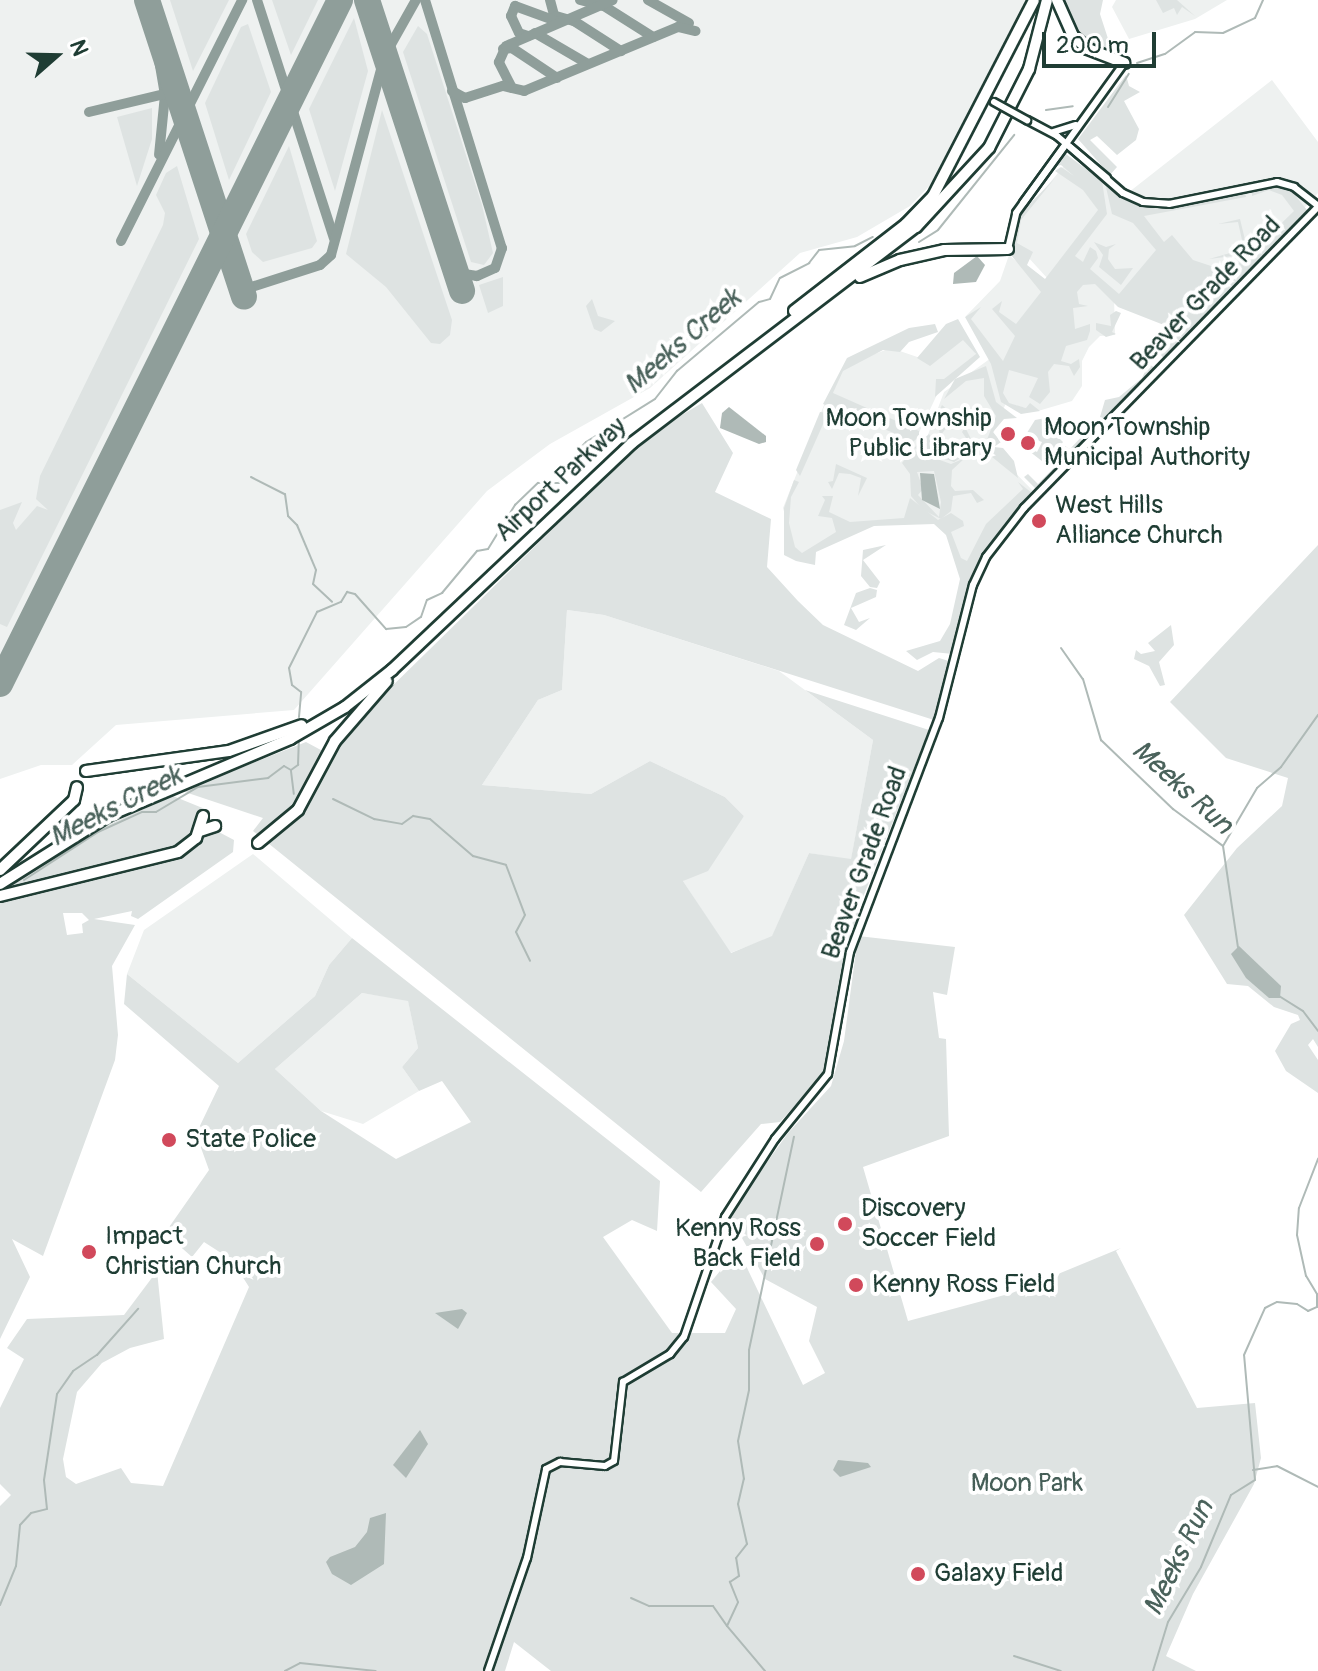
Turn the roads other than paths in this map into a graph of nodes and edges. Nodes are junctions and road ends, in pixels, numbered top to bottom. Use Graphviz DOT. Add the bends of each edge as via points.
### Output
graph roads {
  1 [pos="1034,0"];
  2 [pos="1044,0"];
  3 [pos="1057,0"];
  4 [pos="1124,63"];
  5 [pos="982,96"];
  6 [pos="1081,123"];
  7 [pos="1043,128"];
  8 [pos="1067,146"];
  9 [pos="1079,154"];
  10 [pos="1055,162"];
  11 [pos="1023,203"];
  12 [pos="1318,206"];
  13 [pos="1008,249"];
  14 [pos="807,310"];
  15 [pos="744,351"];
  16 [pos="446,620"];
  17 [pos="302,725"];
  18 [pos="86,771"];
  19 [pos="77,787"];
  20 [pos="203,816"];
  21 [pos="215,826"];
  22 [pos="200,831"];
  23 [pos="268,851"];
  24 [pos="0,870"];
  25 [pos="0,878"];
  26 [pos="0,884"];
  27 [pos="0,896"];
  28 [pos="488,1671"];
  1 -- 5 [label="highway"];
  2 -- 14 [label="highway, Airport Parkway" via="1019,92 974,168 925,220"];
  2 -- 15 [label="highway, Airport Parkway" via="1011,96 967,168 911,225"];
  3 -- 4 [label="highway" via="1073,36 1088,49"];
  4 -- 6 [label="main road"];
  5 -- 7 [label="main road, bridge"];
  5 -- 15 [label="highway" via="949,172 922,209"];
  6 -- 7 [label="main road" via="1062,133"];
  6 -- 8 [label="main road"];
  6 -- 9 [label="main road"];
  7 -- 8 [label="main road"];
  8 -- 9 [label="main road"];
  8 -- 10 [label="main road"];
  8 -- 11 [label="main road"];
  9 -- 10 [label="main road"];
  9 -- 12 [label="main road" via="1127,196 1154,204 1272,182 1294,187"];
  10 -- 11 [label="main road"];
  11 -- 13 [label="main road" via="1011,224"];
  12 -- 28 [label="main road, Beaver Grade Road" via="1024,508 986,557 973,585 939,718 850,952 828,1074 775,1139 725,1217 684,1337 670,1354 623,1382 614,1461 605,1466 560,1462 546,1469 527,1558"];
  13 -- 14 [label="highway" via="965,247 892,262"];
  14 -- 16 [label="highway, Airport Parkway" via="632,443"];
  15 -- 17 [label="highway, Airport Parkway" via="635,434 367,684"];
  16 -- 23 [label="highway" via="358,711 328,751 298,810 263,840"];
  16 -- 26 [label="highway, Airport Parkway" via="321,722 108,816"];
  17 -- 18 [label="highway" via="229,751"];
  17 -- 25 [label="highway, Airport Parkway" via="122,804"];
  19 -- 24 [label="highway" via="74,800"];
  20 -- 22 [label="highway"];
  21 -- 22 [label="highway"];
  22 -- 27 [label="highway" via="178,852"];
}
